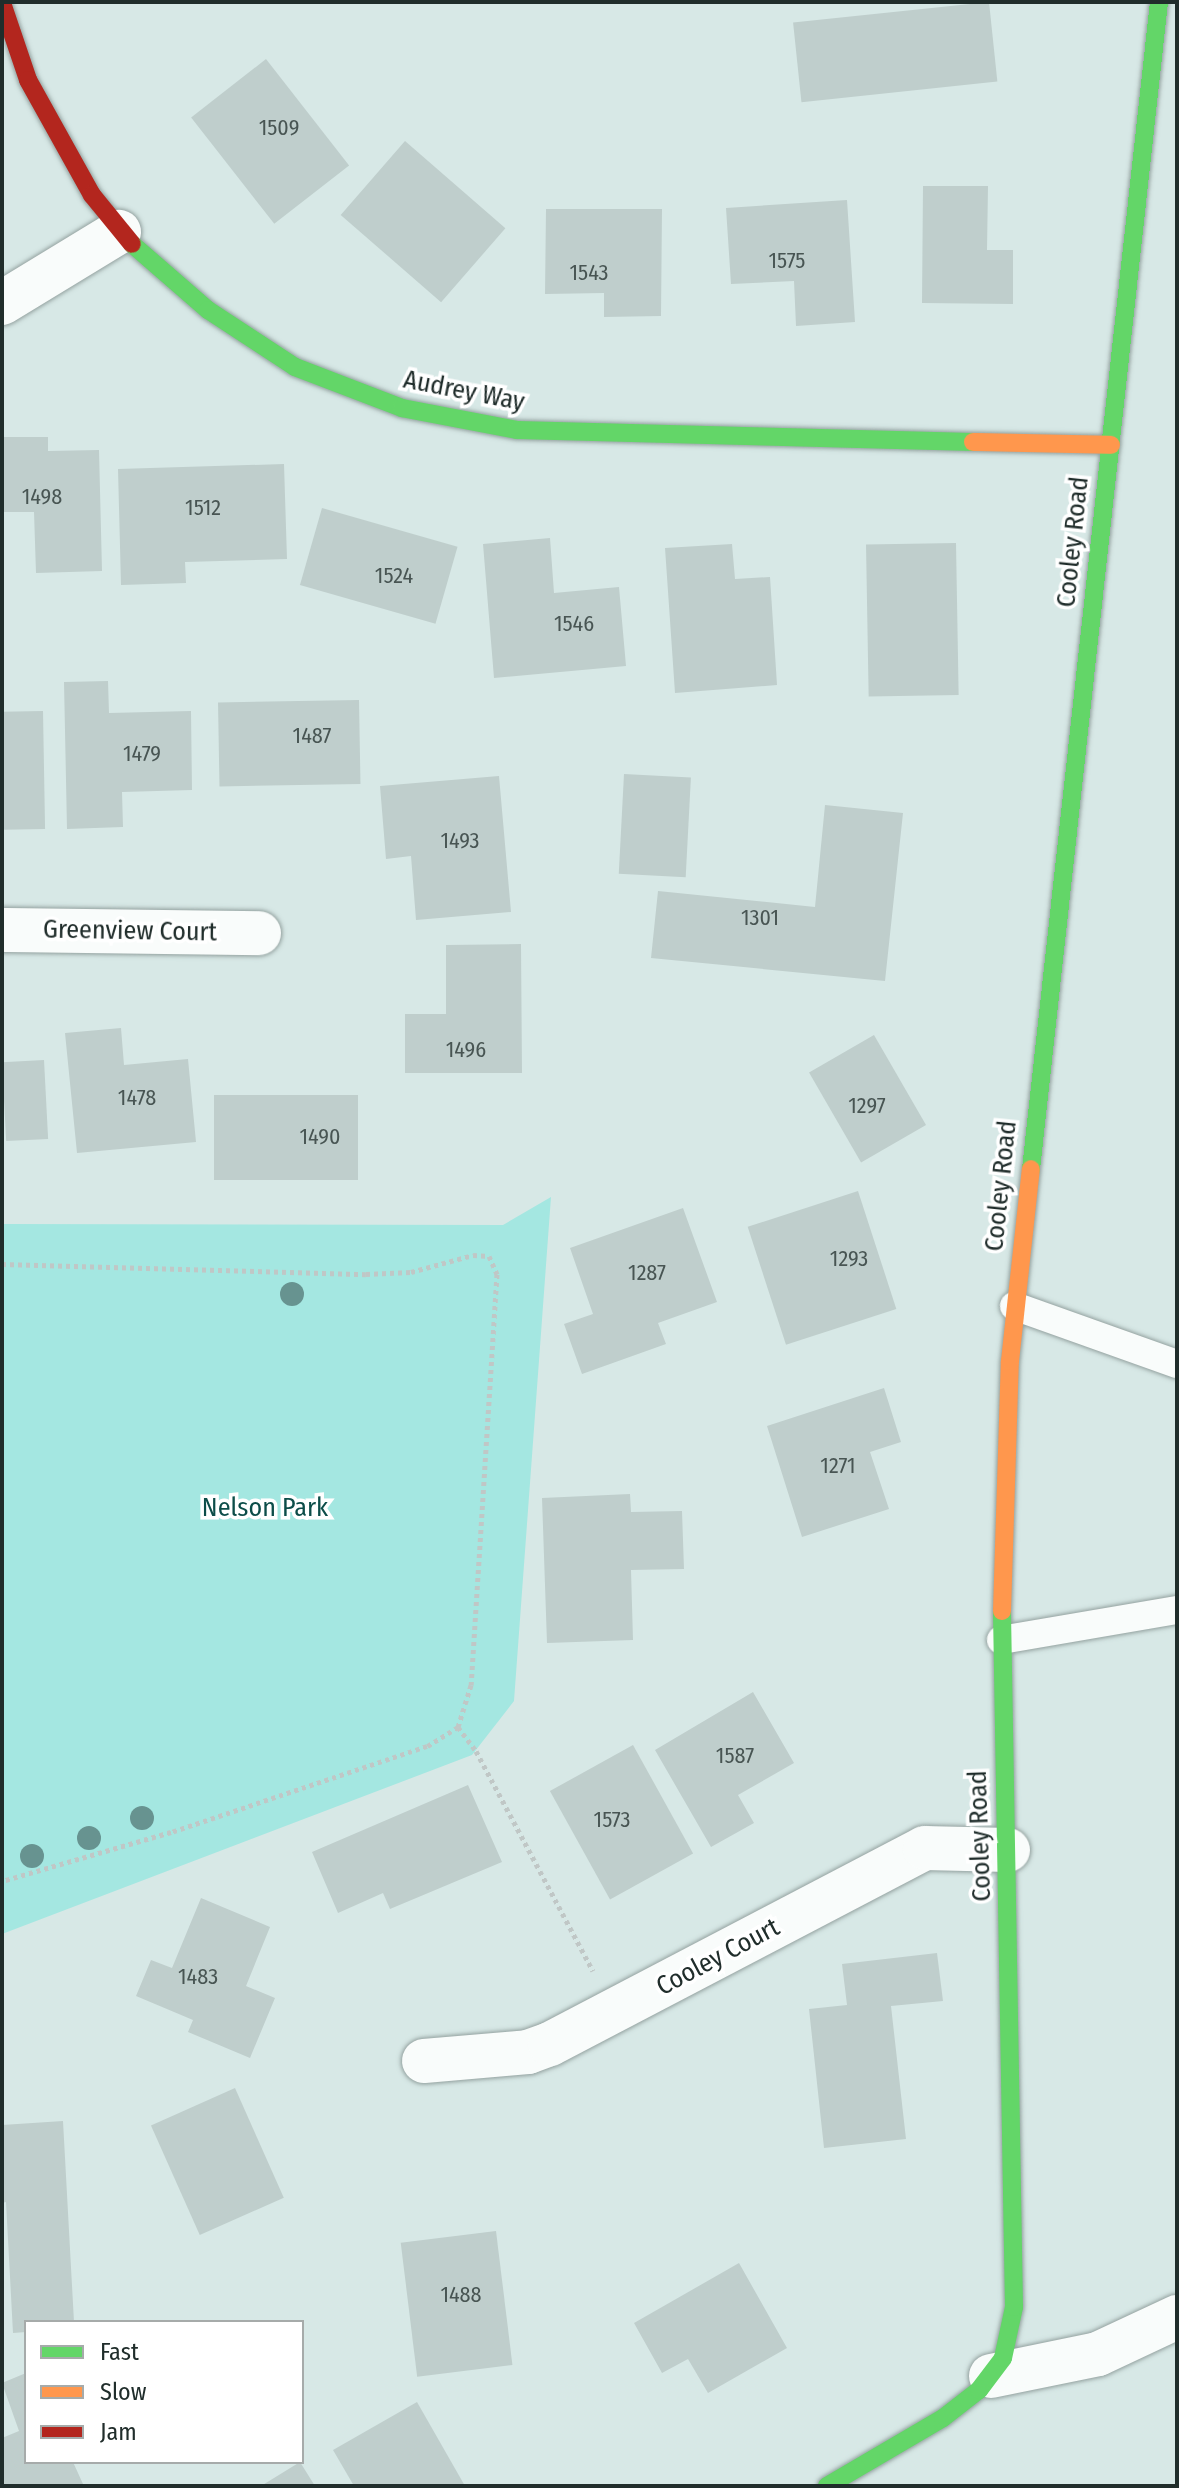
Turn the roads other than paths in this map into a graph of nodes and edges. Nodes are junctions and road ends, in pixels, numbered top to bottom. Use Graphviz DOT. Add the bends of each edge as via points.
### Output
graph roads {
  1 [pos="1159,2"];
  2 [pos="2,3"];
  3 [pos="119,232"];
  4 [pos="2,303"];
  5 [pos="1111,445"];
  6 [pos="2,930"];
  7 [pos="259,933"];
  8 [pos="1014,1306"];
  9 [pos="1177,1364"];
  10 [pos="1177,1610"];
  11 [pos="1001,1640"];
  12 [pos="1008,1850"];
  13 [pos="424,2061"];
  14 [pos="1177,2317"];
  15 [pos="991,2376"];
  16 [pos="827,2486"];
  1 -- 5 [label="street, Cooley Road"];
  2 -- 3 [label="street, Audrey Way" via="42,107"];
  3 -- 4 [label="street"];
  3 -- 5 [label="street, Audrey Way" via="208,310 295,367 402,408 460,422 517,430"];
  5 -- 8 [label="street, Cooley Road"];
  6 -- 7 [label="street, Greenview Court"];
  8 -- 9 [label="lane"];
  8 -- 11 [label="street, Cooley Road"];
  10 -- 11 [label="lane"];
  11 -- 12 [label="street, Cooley Road"];
  12 -- 13 [label="street, Cooley Court" via="925,1848 528,2052"];
  12 -- 15 [label="street, Cooley Road" via="1017,2269 1009,2334"];
  14 -- 15 [label="street" via="1098,2354"];
  15 -- 16 [label="street" via="943,2418"];
}
